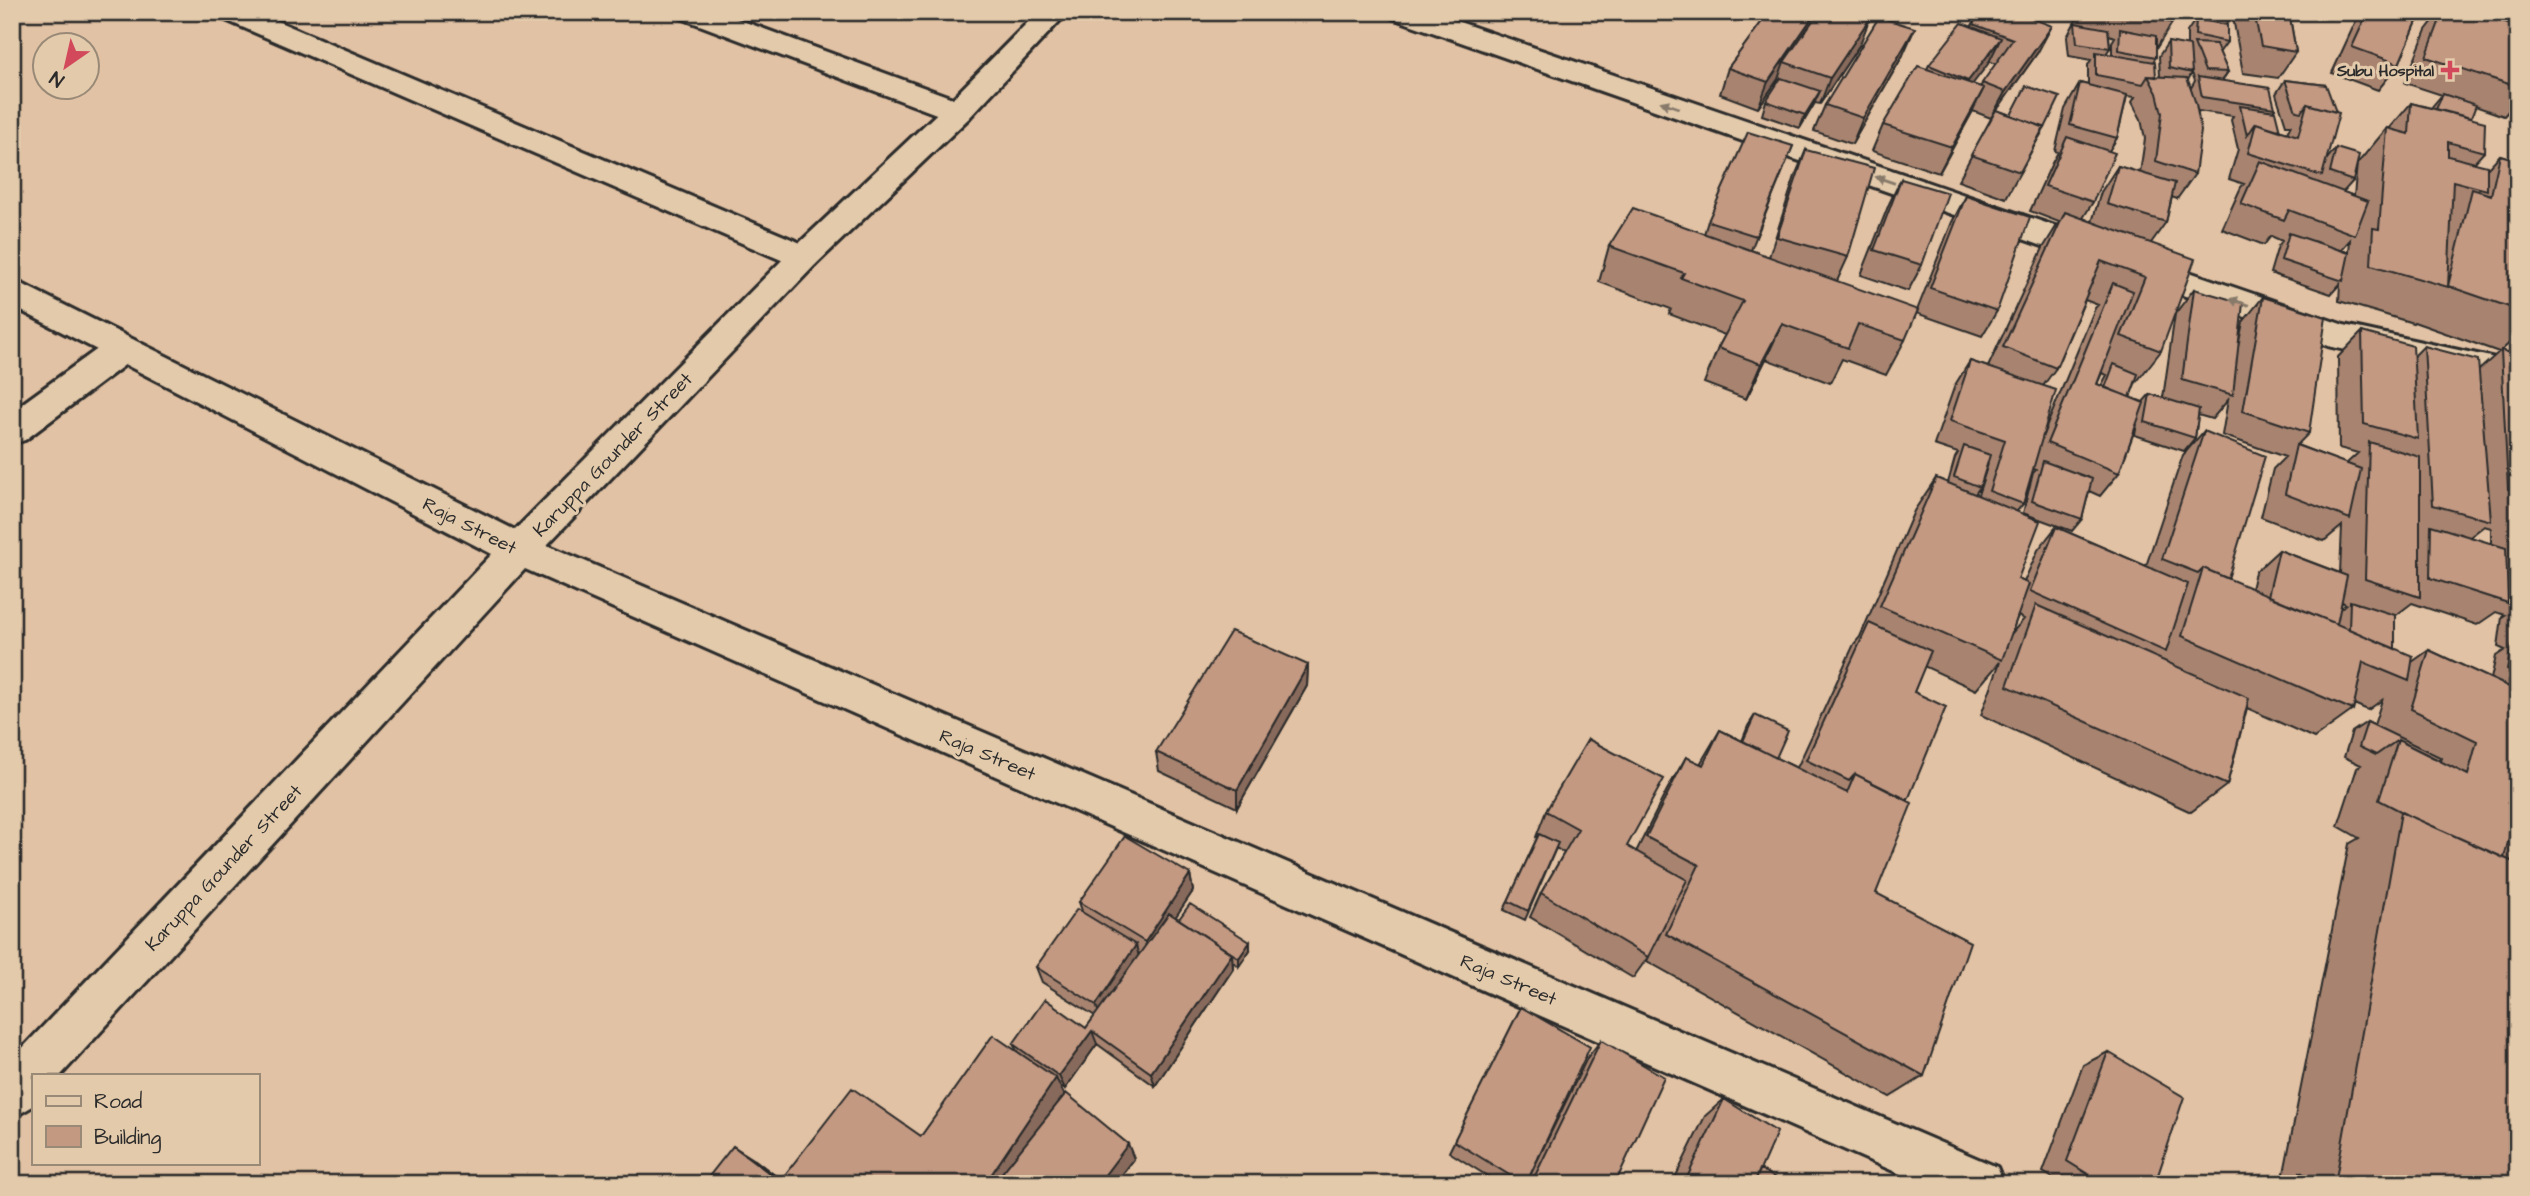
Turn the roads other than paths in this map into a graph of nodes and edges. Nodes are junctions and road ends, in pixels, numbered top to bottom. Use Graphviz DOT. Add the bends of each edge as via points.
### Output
graph roads {
  1 [pos="231,12"];
  2 [pos="691,12"];
  3 [pos="1054,12"];
  4 [pos="1402,12"];
  5 [pos="958,111"];
  6 [pos="804,257"];
  7 [pos="12,291"];
  8 [pos="122,349"];
  9 [pos="2518,376"];
  10 [pos="12,430"];
  11 [pos="519,550"];
  12 [pos="12,1094"];
  13 [pos="1980,1184"];
  1 -- 6 [label="main road"];
  2 -- 5 [label="main road"];
  3 -- 5 [label="main road, Karuppa Gounder Street"];
  9 -- 4 [label="main road, one-way" via="2340,337"];
  5 -- 6 [label="main road, Karuppa Gounder Street"];
  6 -- 11 [label="main road, Karuppa Gounder Street"];
  7 -- 8 [label="main road, Raja Street"];
  8 -- 10 [label="main road"];
  8 -- 11 [label="main road, Raja Street"];
  11 -- 12 [label="main road, Karuppa Gounder Street"];
  11 -- 13 [label="main road, Raja Street"];
}
